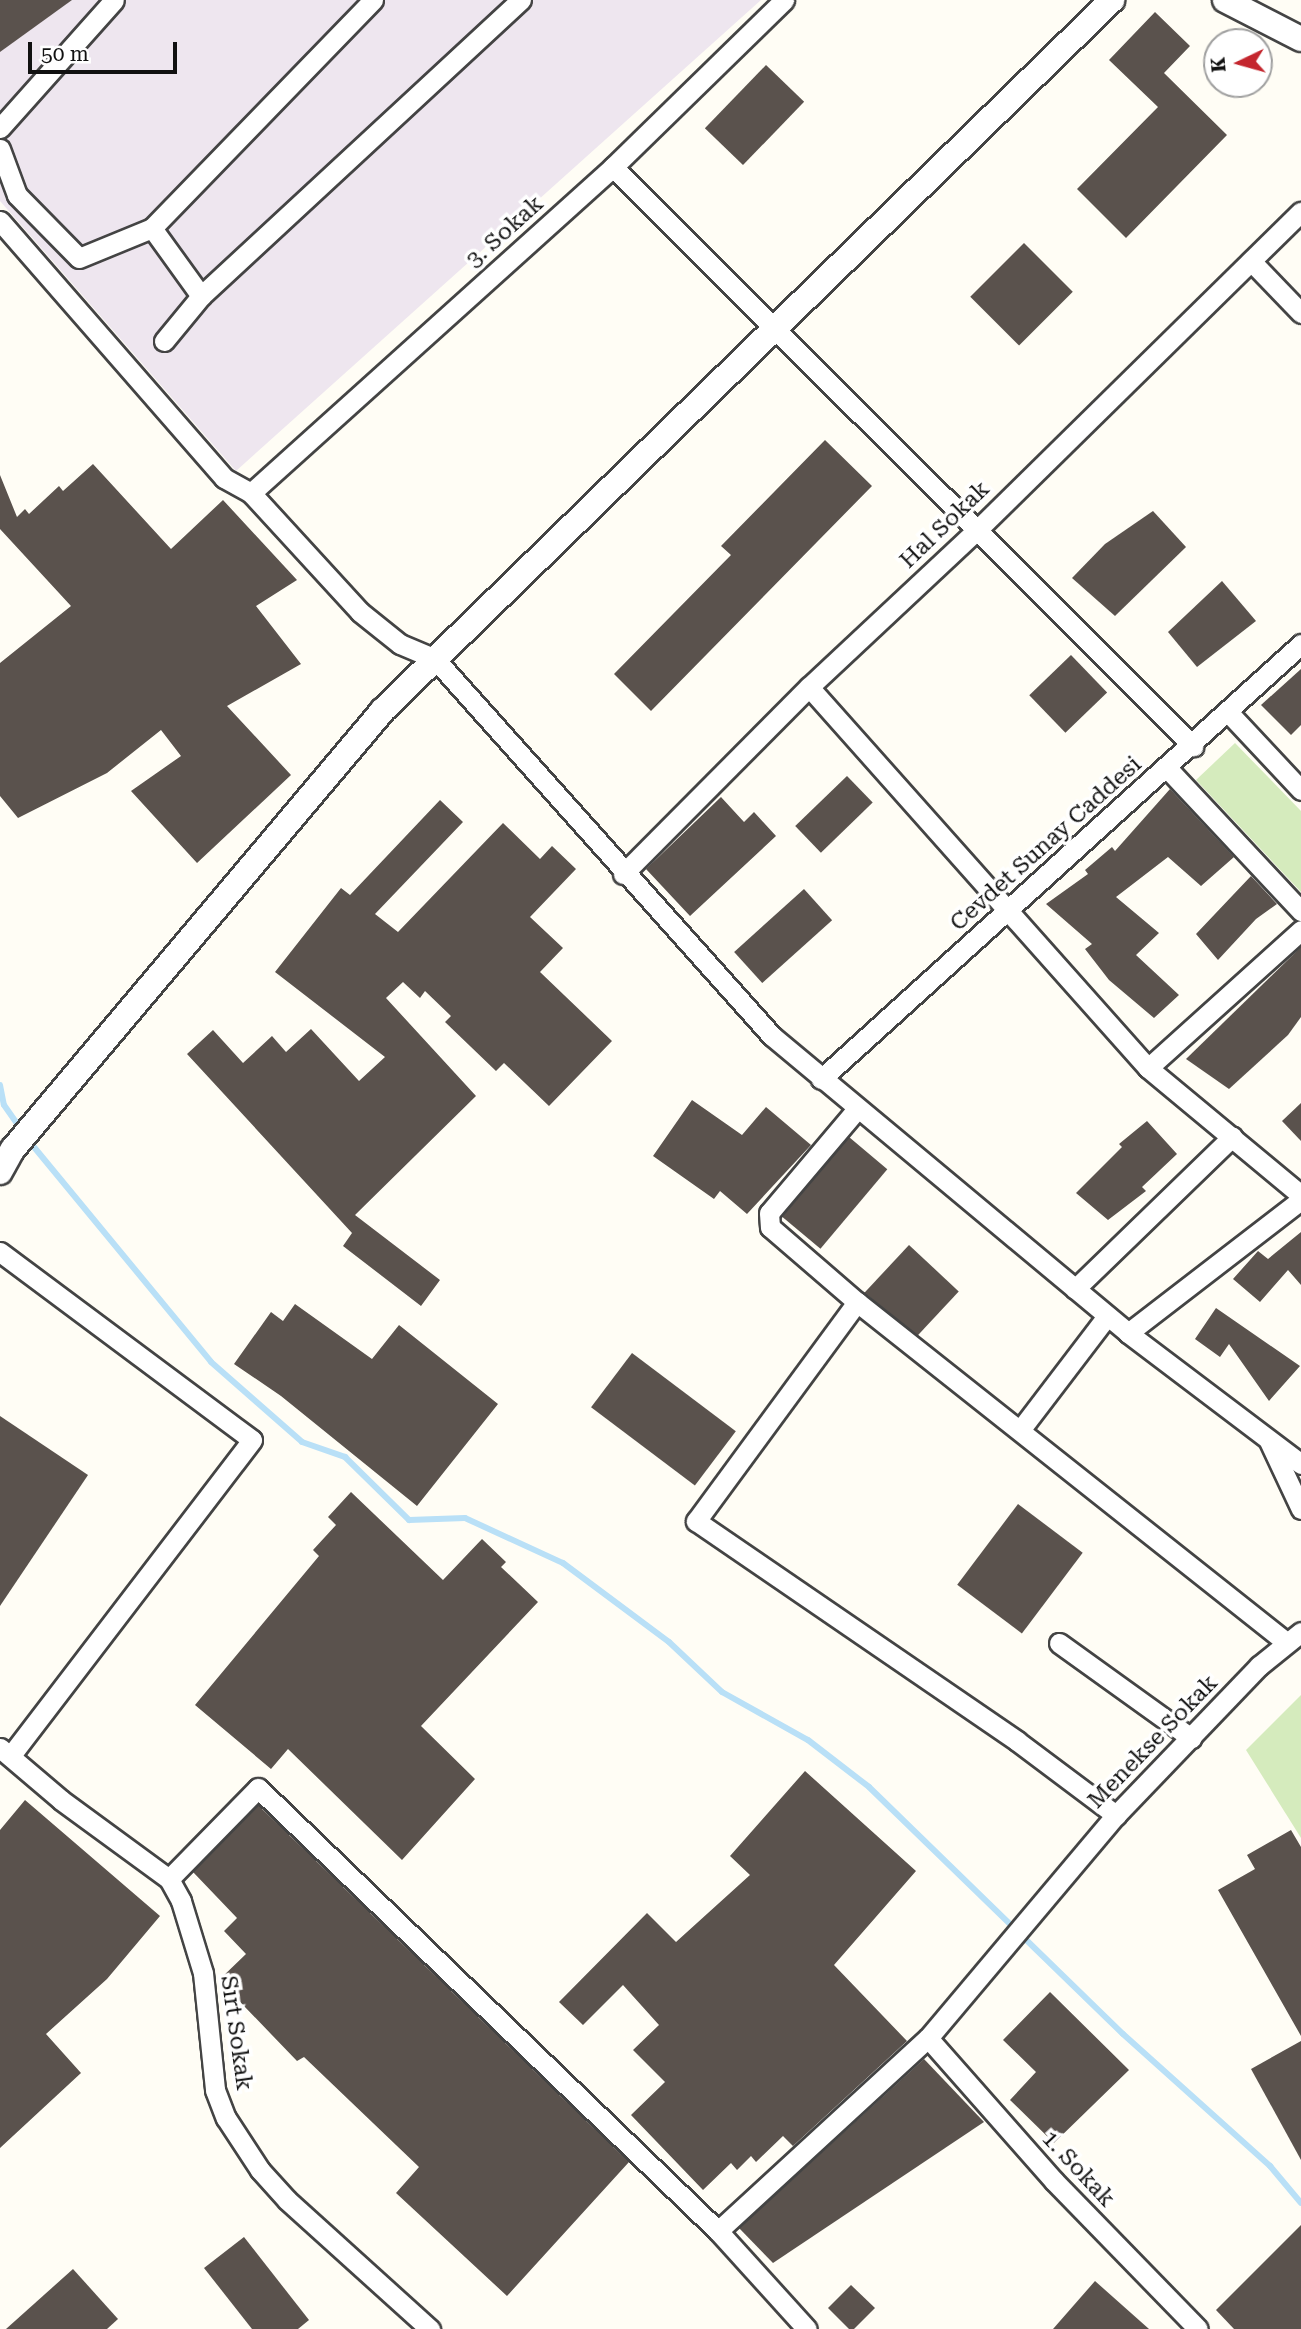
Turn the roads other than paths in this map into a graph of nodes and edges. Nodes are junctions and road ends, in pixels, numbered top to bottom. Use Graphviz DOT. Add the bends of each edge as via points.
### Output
graph roads {
  1 [pos="114,0"];
  2 [pos="373,0"];
  3 [pos="521,0"];
  4 [pos="784,0"];
  5 [pos="1112,0"];
  6 [pos="1225,0"];
  7 [pos="1301,39"];
  8 [pos="0,128"];
  9 [pos="0,149"];
  10 [pos="613,167"];
  11 [pos="1301,212"];
  12 [pos="0,220"];
  13 [pos="152,228"];
  14 [pos="1251,261"];
  15 [pos="201,296"];
  16 [pos="1301,313"];
  17 [pos="776,328"];
  18 [pos="164,341"];
  19 [pos="251,493"];
  20 [pos="977,530"];
  21 [pos="1301,644"];
  22 [pos="435,659"];
  23 [pos="809,687"];
  24 [pos="1227,712"];
  25 [pos="1194,747"];
  26 [pos="1168,769"];
  27 [pos="1301,790"];
  28 [pos="623,874"];
  29 [pos="1301,911"];
  30 [pos="1005,912"];
  31 [pos="1301,930"];
  32 [pos="1147,1068"];
  33 [pos="821,1079"];
  34 [pos="858,1109"];
  35 [pos="1232,1137"];
  36 [pos="6,1143"];
  37 [pos="0,1172"];
  38 [pos="1301,1197"];
  39 [pos="0,1252"];
  40 [pos="1075,1289"];
  41 [pos="857,1302"];
  42 [pos="1107,1316"];
  43 [pos="1128,1333"];
  44 [pos="1021,1429"];
  45 [pos="1268,1437"];
  46 [pos="1301,1464"];
  47 [pos="1301,1509"];
  48 [pos="1294,1637"];
  49 [pos="1059,1643"];
  50 [pos="1191,1738"];
  51 [pos="5,1752"];
  52 [pos="1116,1815"];
  53 [pos="169,1879"];
  54 [pos="928,2038"];
  55 [pos="718,2231"];
  56 [pos="430,2329"];
  57 [pos="807,2329"];
  58 [pos="1198,2329"];
  1 -- 8 [label="street"];
  2 -- 13 [label="street"];
  3 -- 15 [label="street"];
  4 -- 10 [label="street, 3. Sokak"];
  5 -- 17 [label="street"];
  6 -- 7 [label="street"];
  9 -- 13 [label="street" via="17,195 79,258"];
  10 -- 17 [label="street"];
  10 -- 19 [label="street, 3. Sokak"];
  11 -- 14 [label="street, Hal Sokak"];
  12 -- 19 [label="street" via="224,478"];
  13 -- 15 [label="street"];
  14 -- 16 [label="street"];
  14 -- 20 [label="street, Hal Sokak"];
  15 -- 18 [label="street"];
  17 -- 20 [label="street"];
  17 -- 22 [label="street"];
  19 -- 22 [label="street" via="360,612 400,644"];
  20 -- 23 [label="street, Hal Sokak"];
  20 -- 25 [label="street"];
  21 -- 24 [label="street, Cevdet Sunay Caddesi"];
  22 -- 28 [label="street"];
  22 -- 36 [label="street" via="383,710"];
  23 -- 28 [label="street, Hal Sokak"];
  23 -- 30 [label="street"];
  24 -- 25 [label="street, Cevdet Sunay Caddesi"];
  24 -- 27 [label="street"];
  25 -- 26 [label="street, Cevdet Sunay Caddesi"];
  26 -- 29 [label="street"];
  26 -- 30 [label="street, Cevdet Sunay Caddesi"];
  28 -- 33 [label="street" via="772,1036"];
  30 -- 32 [label="street"];
  30 -- 33 [label="street, Cevdet Sunay Caddesi"];
  31 -- 32 [label="street"];
  32 -- 35 [label="street"];
  33 -- 34 [label="street"];
  34 -- 40 [label="street"];
  34 -- 41 [label="street" via="769,1213 771,1227 779,1237"];
  35 -- 38 [label="street"];
  35 -- 40 [label="street"];
  36 -- 37 [label="street"];
  38 -- 43 [label="street"];
  39 -- 51 [label="street" via="252,1440"];
  40 -- 42 [label="street"];
  41 -- 44 [label="street"];
  41 -- 52 [label="street" via="696,1521 1017,1741"];
  42 -- 43 [label="street"];
  42 -- 44 [label="street"];
  43 -- 45 [label="street"];
  44 -- 48 [label="street"];
  45 -- 46 [label="street"];
  45 -- 47 [label="street"];
  48 -- 50 [label="street, Menekse Sokak"];
  49 -- 50 [label="street"];
  50 -- 52 [label="street, Menekse Sokak"];
  51 -- 53 [label="street, Sırt Sokak"];
  52 -- 54 [label="street, Menekse Sokak" via="1046,1892 1001,1956"];
  53 -- 55 [label="street" via="258,1788"];
  53 -- 56 [label="street, Sırt Sokak" via="181,1901 203,1973 215,2090 226,2118 260,2170 287,2200"];
  54 -- 55 [label="street, Menekse Sokak"];
  54 -- 58 [label="street, 1. Sokak" via="1054,2181"];
  55 -- 57 [label="street"];
}
